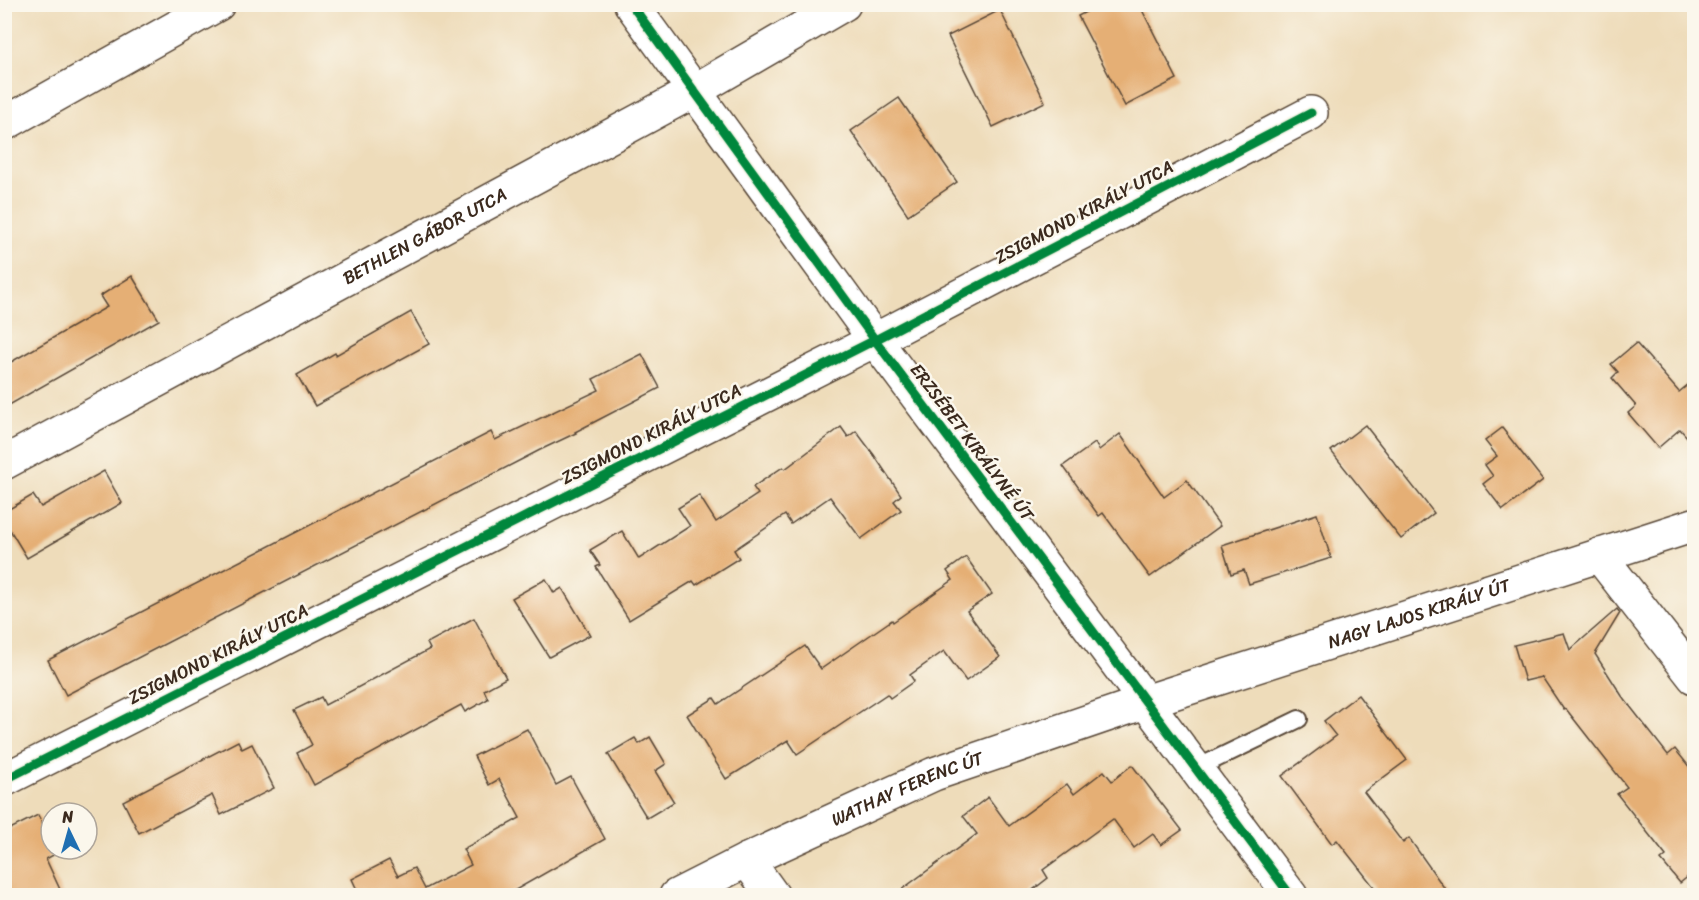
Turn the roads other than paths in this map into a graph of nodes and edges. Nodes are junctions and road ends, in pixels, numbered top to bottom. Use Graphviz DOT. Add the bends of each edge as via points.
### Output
graph roads {
  1 [pos="218,4"];
  2 [pos="631,4"];
  3 [pos="844,4"];
  4 [pos="693,90"];
  5 [pos="1311,113"];
  6 [pos="4,124"];
  7 [pos="875,340"];
  8 [pos="4,463"];
  9 [pos="1695,525"];
  10 [pos="1599,555"];
  11 [pos="1695,677"];
  12 [pos="1145,702"];
  13 [pos="1299,718"];
  14 [pos="1195,769"];
  15 [pos="4,780"];
  16 [pos="747,860"];
  17 [pos="676,896"];
  18 [pos="773,896"];
  19 [pos="1291,896"];
  1 -- 6 [label="street"];
  2 -- 4 [label="street, ERZSÉBET KIRÁLYNÉ ÚT"];
  3 -- 4 [label="street, BETHLEN GÁBOR UTCA"];
  4 -- 7 [label="street, ERZSÉBET KIRÁLYNÉ ÚT"];
  4 -- 8 [label="street, BETHLEN GÁBOR UTCA"];
  5 -- 7 [label="street, ZSIGMOND KIRÁLY UTCA"];
  7 -- 12 [label="street, ERZSÉBET KIRÁLYNÉ ÚT"];
  7 -- 15 [label="street, ZSIGMOND KIRÁLY UTCA"];
  9 -- 10 [label="street, NAGY LAJOS KIRÁLY ÚT"];
  10 -- 11 [label="street"];
  10 -- 12 [label="street, NAGY LAJOS KIRÁLY ÚT"];
  12 -- 14 [label="street, ERZSÉBET KIRÁLYNÉ ÚT"];
  12 -- 16 [label="street, WATHAY FERENC ÚT" via="934,774"];
  13 -- 14 [label="lane"];
  14 -- 19 [label="street, ERZSÉBET KIRÁLYNÉ ÚT"];
  16 -- 17 [label="street, WATHAY FERENC ÚT"];
  16 -- 18 [label="street"];
}
